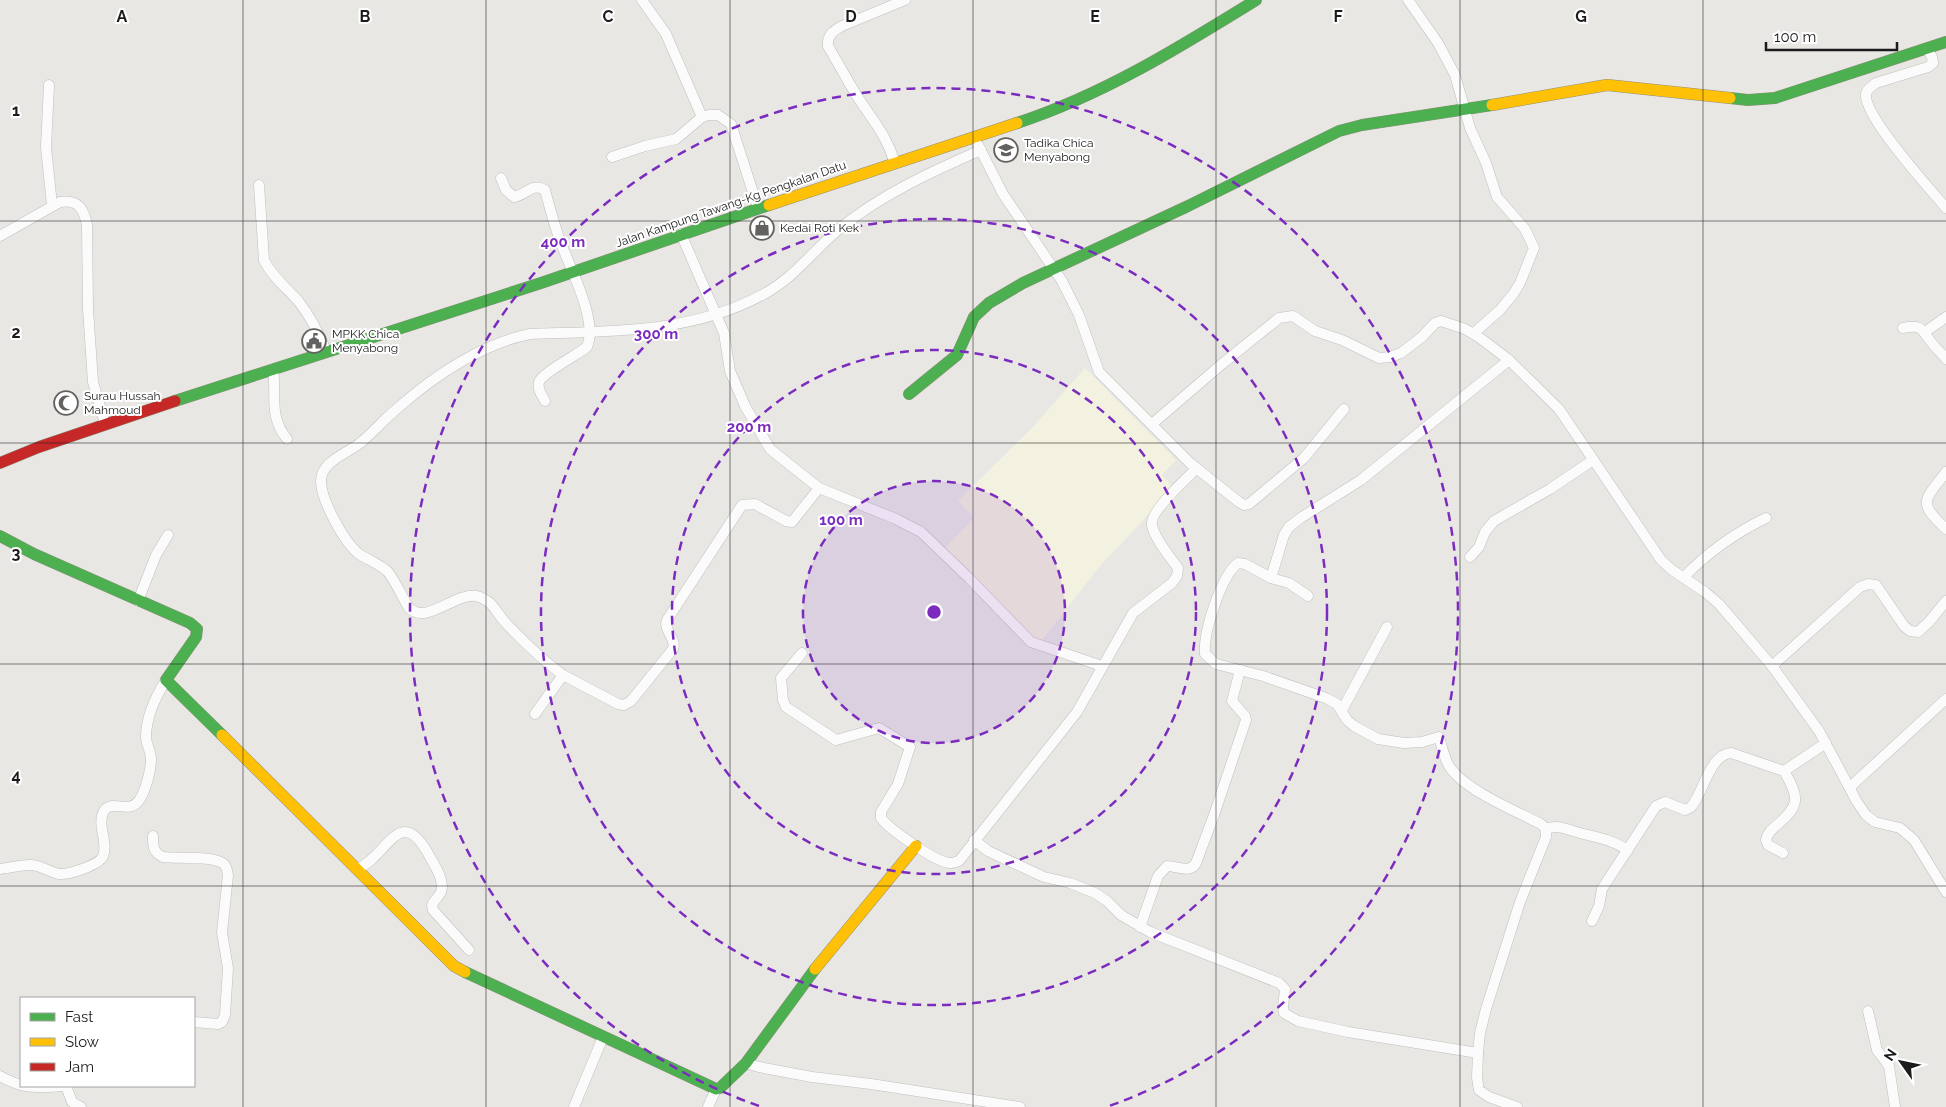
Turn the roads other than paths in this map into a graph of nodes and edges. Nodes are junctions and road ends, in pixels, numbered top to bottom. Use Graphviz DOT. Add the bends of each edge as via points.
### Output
graph roads {
  1 [pos="642,0"];
  2 [pos="905,0"];
  3 [pos="1256,0"];
  4 [pos="1408,0"];
  5 [pos="1946,42"];
  6 [pos="1927,49"];
  7 [pos="49,85"];
  8 [pos="1464,110"];
  9 [pos="702,117"];
  10 [pos="973,137"];
  11 [pos="981,150"];
  12 [pos="612,157"];
  13 [pos="895,163"];
  14 [pos="502,178"];
  15 [pos="259,185"];
  16 [pos="52,205"];
  17 [pos="758,208"];
  18 [pos="1946,208"];
  19 [pos="680,234"];
  20 [pos="0,236"];
  21 [pos="1054,268"];
  22 [pos="572,273"];
  23 [pos="716,314"];
  24 [pos="1946,317"];
  25 [pos="1903,328"];
  26 [pos="590,332"];
  27 [pos="1925,332"];
  28 [pos="1474,333"];
  29 [pos="326,351"];
  30 [pos="1946,359"];
  31 [pos="1509,360"];
  32 [pos="273,369"];
  33 [pos="909,394"];
  34 [pos="545,401"];
  35 [pos="1344,409"];
  36 [pos="105,424"];
  37 [pos="1152,424"];
  38 [pos="287,439"];
  39 [pos="1593,460"];
  40 [pos="0,464"];
  41 [pos="1196,469"];
  42 [pos="1946,472"];
  43 [pos="819,488"];
  44 [pos="1766,518"];
  45 [pos="1946,530"];
  46 [pos="168,535"];
  47 [pos="0,536"];
  48 [pos="1470,556"];
  49 [pos="1684,577"];
  50 [pos="1271,578"];
  51 [pos="1308,596"];
  52 [pos="138,600"];
  53 [pos="1946,601"];
  54 [pos="1387,627"];
  55 [pos="802,653"];
  56 [pos="1102,666"];
  57 [pos="1772,666"];
  58 [pos="1240,670"];
  59 [pos="563,675"];
  60 [pos="166,680"];
  61 [pos="1946,700"];
  62 [pos="1342,710"];
  63 [pos="535,714"];
  64 [pos="1826,742"];
  65 [pos="1784,771"];
  66 [pos="1850,787"];
  67 [pos="1546,829"];
  68 [pos="153,836"];
  69 [pos="974,840"];
  70 [pos="916,846"];
  71 [pos="1628,850"];
  72 [pos="1782,854"];
  73 [pos="0,869"];
  74 [pos="356,869"];
  75 [pos="1946,892"];
  76 [pos="1592,921"];
  77 [pos="1140,927"];
  78 [pos="469,950"];
  79 [pos="1868,1010"];
  80 [pos="195,1022"];
  81 [pos="604,1037"];
  82 [pos="1478,1053"];
  83 [pos="746,1063"];
  84 [pos="0,1076"];
  85 [pos="20,1086"];
  86 [pos="22,1087"];
  87 [pos="46,1087"];
  88 [pos="66,1087"];
  89 [pos="716,1089"];
  90 [pos="81,1107"];
  91 [pos="574,1107"];
  92 [pos="708,1107"];
  93 [pos="1020,1107"];
  94 [pos="1517,1107"];
  95 [pos="1895,1107"];
  1 -- 9 [label="street" via="666,34"];
  2 -- 13 [label="street" via="842,26 830,34 828,40 828,46 852,88 889,143"];
  3 -- 10 [label="street, Jalan Kampung Tawang-Kg Pengkalan Datu" via="1174,50 1072,103"];
  4 -- 8 [label="street" via="1438,42 1455,75"];
  5 -- 6 [label="street"];
  6 -- 8 [label="street" via="1775,98 1748,100 1607,85"];
  6 -- 18 [label="street" via="1933,63 1928,67 1876,83 1866,93 1873,115 1898,151"];
  7 -- 16 [label="street" via="46,147"];
  8 -- 21 [label="street" via="1339,131"];
  8 -- 28 [label="street" via="1497,197 1525,229 1534,248 1514,293"];
  9 -- 12 [label="street" via="676,139"];
  9 -- 17 [label="street" via="718,115 731,124"];
  10 -- 11 [label="street"];
  10 -- 13 [label="street, Jalan Kampung Tawang-Kg Pengkalan Datu"];
  11 -- 21 [label="street" via="1003,194"];
  11 -- 23 [label="street" via="941,167 884,198 840,228 776,286"];
  13 -- 17 [label="street, Jalan Kampung Tawang-Kg Pengkalan Datu"];
  14 -- 22 [label="street" via="506,190 514,197 534,187 545,190"];
  15 -- 29 [label="street" via="264,260 311,318"];
  16 -- 20 [label="street"];
  16 -- 36 [label="street" via="66,201 79,206 84,212 93,382"];
  17 -- 19 [label="street, Jalan Kampung Tawang-Kg Pengkalan Datu"];
  19 -- 22 [label="street, Jalan Kampung Tawang-Kg Pengkalan Datu"];
  19 -- 23 [label="street"];
  21 -- 33 [label="street" via="988,303 974,317 957,355"];
  21 -- 37 [label="street" via="1079,315 1099,372"];
  22 -- 26 [label="street" via="584,302"];
  22 -- 29 [label="street, Jalan Kampung Tawang-Kg Pengkalan Datu"];
  23 -- 26 [label="street" via="662,328"];
  23 -- 43 [label="street" via="726,339 730,371 760,434 770,449"];
  24 -- 27 [label="street"];
  25 -- 27 [label="street" via="1918,326"];
  26 -- 34 [label="street" via="587,346 544,375 539,382 539,391"];
  26 -- 59 [label="street" via="530,334 482,350 407,400 351,451 332,461 321,481 328,504 349,544 387,571 413,612 424,614 464,597 483,599 540,657"];
  27 -- 30 [label="street"];
  28 -- 31 [label="street"];
  28 -- 37 [label="street" via="1441,320 1401,353 1379,358 1315,331 1293,316 1284,316"];
  29 -- 32 [label="street, Jalan Kampung Tawang-Kg Pengkalan Datu"];
  31 -- 39 [label="street" via="1559,409"];
  31 -- 50 [label="street" via="1361,480 1289,527"];
  32 -- 36 [label="street, Jalan Kampung Tawang-Kg Pengkalan Datu"];
  32 -- 38 [label="street" via="274,416"];
  35 -- 41 [label="street" via="1304,458 1249,504 1239,502"];
  36 -- 40 [label="street, Jalan Kampung Tawang-Kg Pengkalan Datu"];
  37 -- 41 [label="street"];
  39 -- 48 [label="street" via="1494,521"];
  39 -- 49 [label="street" via="1661,560"];
  41 -- 56 [label="street" via="1155,512 1151,521 1154,532 1178,568 1177,576 1133,613"];
  42 -- 45 [label="street" via="1926,501 1932,517"];
  43 -- 56 [label="street" via="921,532 1031,642"];
  43 -- 59 [label="street" via="792,522 755,504 742,505 665,624 674,641 673,650 631,701 618,704"];
  44 -- 49 [label="street" via="1739,531 1711,551"];
  46 -- 52 [label="street" via="156,555"];
  47 -- 52 [label="street"];
  49 -- 57 [label="street" via="1719,604"];
  50 -- 51 [label="street" via="1289,583"];
  50 -- 58 [label="street" via="1238,563 1231,568 1213,612 1206,634 1205,654 1216,664"];
  52 -- 60 [label="street" via="197,629 196,637"];
  53 -- 57 [label="street" via="1918,632 1910,631 1876,585 1868,584 1860,587"];
  54 -- 62 [label="street"];
  55 -- 70 [label="street" via="781,678 786,708 836,740 879,728 910,748 898,784 881,812 881,818"];
  56 -- 69 [label="street" via="1077,712"];
  57 -- 64 [label="street"];
  58 -- 62 [label="street" via="1326,698"];
  58 -- 77 [label="street" via="1232,701 1246,720 1196,863 1189,870 1167,866 1162,870"];
  59 -- 63 [label="street"];
  60 -- 73 [label="street" via="153,704 147,728 151,760 142,795 136,805 114,806 103,812 104,849 98,863 68,874 28,865"];
  60 -- 74 [label="street"];
  61 -- 66 [label="street"];
  62 -- 67 [label="street" via="1354,726 1378,739 1404,743 1422,742 1439,736 1444,756 1458,776"];
  64 -- 65 [label="street"];
  64 -- 66 [label="street"];
  65 -- 71 [label="street" via="1726,753 1718,758 1691,807 1685,810 1665,802 1656,806"];
  65 -- 72 [label="street" via="1794,795 1795,807 1772,829 1766,840"];
  66 -- 75 [label="street" via="1866,815 1875,822 1900,828 1914,840"];
  67 -- 71 [label="street" via="1557,827 1598,836"];
  67 -- 82 [label="street" via="1546,837 1520,902 1486,1009"];
  68 -- 80 [label="street" via="153,847 163,857 213,860 227,868 222,933 228,960 225,1015 218,1024"];
  69 -- 70 [label="street" via="959,860 952,863"];
  69 -- 77 [label="street" via="988,851 1044,877 1070,883 1095,894"];
  70 -- 83 [label="street" via="813,972"];
  71 -- 76 [label="street" via="1602,889"];
  74 -- 78 [label="street" via="367,864 401,832 409,831 416,835 430,856 442,886 432,905 433,910"];
  74 -- 81 [label="street" via="454,966"];
  77 -- 82 [label="street" via="1279,982 1285,989 1284,1013 1298,1021 1377,1038"];
  79 -- 95 [label="street" via="1877,1050 1890,1066"];
  81 -- 89 [label="street"];
  81 -- 91 [label="street"];
  82 -- 94 [label="street" via="1479,1090"];
  83 -- 89 [label="street"];
  83 -- 93 [label="street" via="812,1077"];
  84 -- 85 [label="street"];
  86 -- 87 [label="street"];
  88 -- 90 [label="street" via="72,1102"];
  89 -- 92 [label="street"];
}
